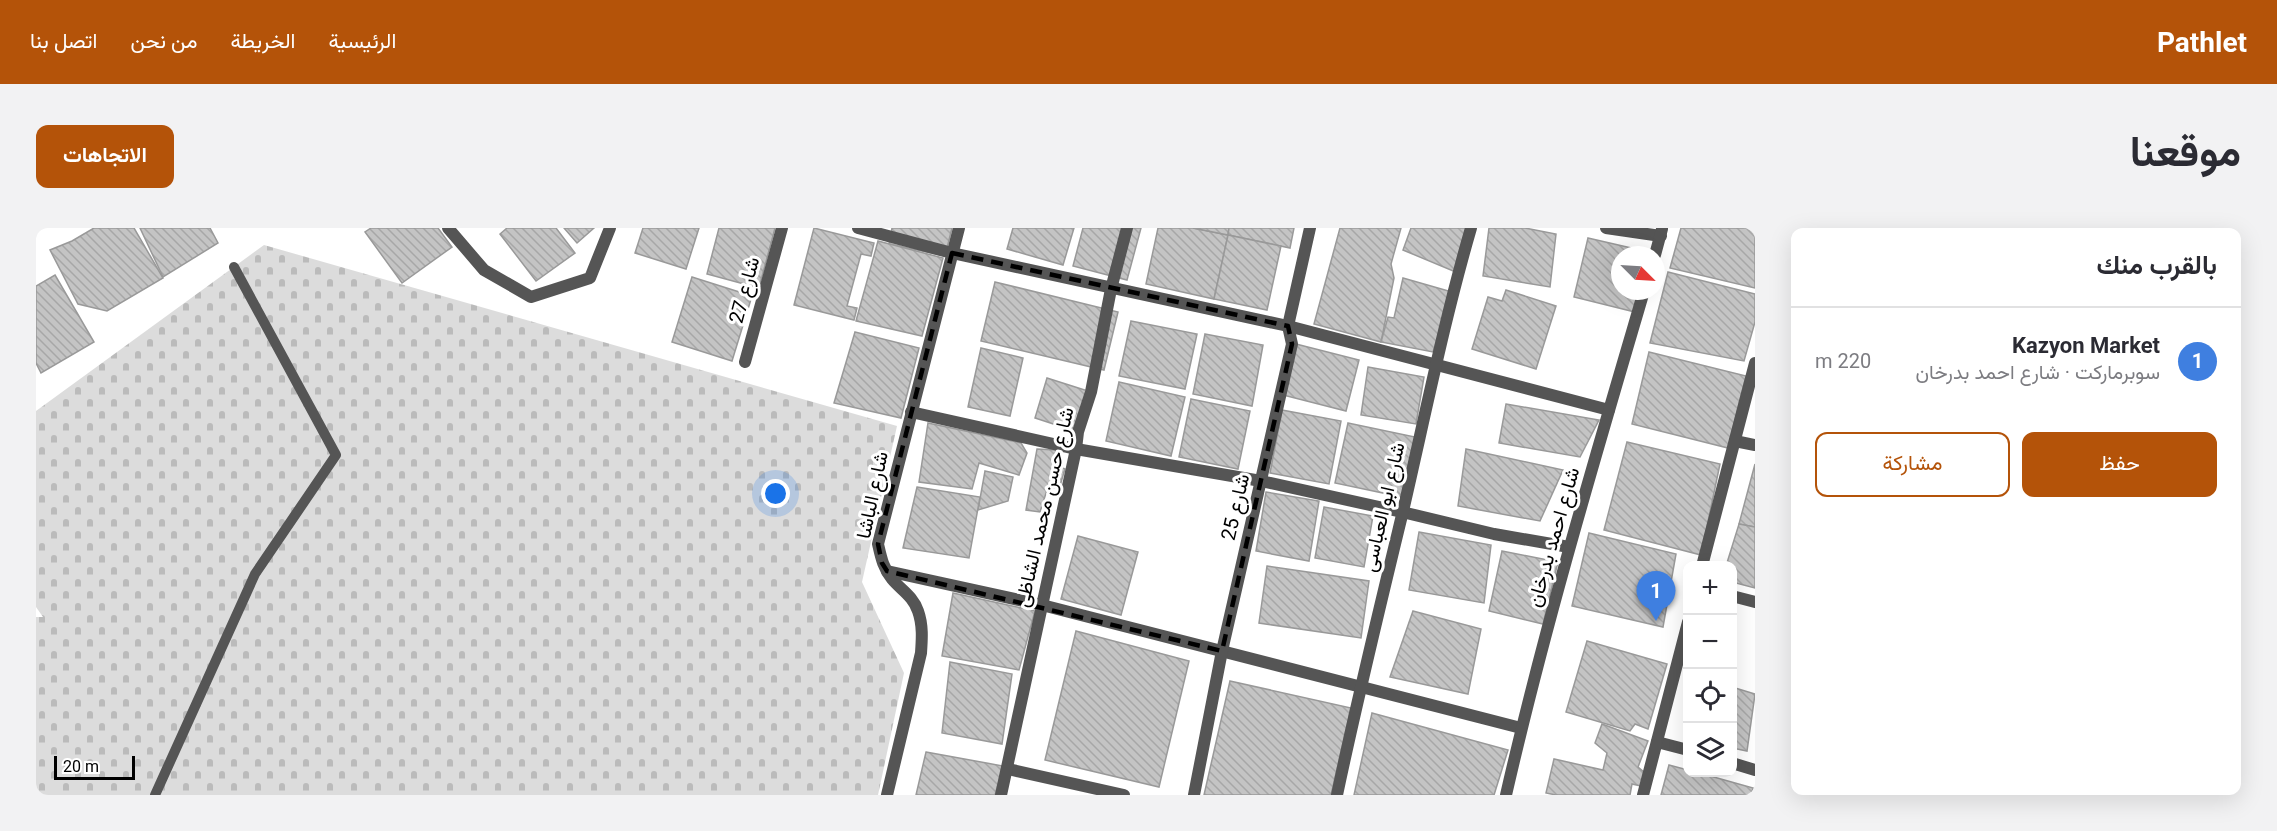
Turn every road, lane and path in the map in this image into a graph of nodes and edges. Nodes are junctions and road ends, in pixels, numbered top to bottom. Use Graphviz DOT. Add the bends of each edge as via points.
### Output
graph roads {
  1 [pos="448,228"];
  2 [pos="610,228"];
  3 [pos="782,228"];
  4 [pos="858,228"];
  5 [pos="959,228"];
  6 [pos="1127,228"];
  7 [pos="1310,228"];
  8 [pos="1471,228"];
  9 [pos="1606,228"];
  10 [pos="1662,232"];
  11 [pos="952,253"];
  12 [pos="234,267"];
  13 [pos="1111,288"];
  14 [pos="1641,300"];
  15 [pos="1287,326"];
  16 [pos="745,362"];
  17 [pos="1755,363"];
  18 [pos="1436,365"];
  19 [pos="1609,410"];
  20 [pos="911,412"];
  21 [pos="1735,441"];
  22 [pos="1755,445"];
  23 [pos="1076,449"];
  24 [pos="1261,481"];
  25 [pos="1402,512"];
  26 [pos="1569,547"];
  27 [pos="1703,561"];
  28 [pos="887,571"];
  29 [pos="1737,597"];
  30 [pos="1755,602"];
  31 [pos="1042,605"];
  32 [pos="1683,641"];
  33 [pos="1222,651"];
  34 [pos="1360,687"];
  35 [pos="1521,728"];
  36 [pos="1657,742"];
  37 [pos="1683,749"];
  38 [pos="1737,765"];
  39 [pos="1008,769"];
  40 [pos="1755,770"];
  41 [pos="155,795"];
  42 [pos="887,795"];
  43 [pos="1001,795"];
  44 [pos="1124,795"];
  45 [pos="1194,795"];
  46 [pos="1336,795"];
  47 [pos="1506,795"];
  48 [pos="1643,795"];
  1 -- 2 [label="street" via="484,270 531,297 590,279"];
  3 -- 16 [label="street, شارع 27"];
  4 -- 11 [label="street"];
  5 -- 11 [label="street, شارع الباشا"];
  6 -- 13 [label="street, شارع حسن محمد الشاظى"];
  7 -- 15 [label="street, شارع 25"];
  8 -- 18 [label="street, شارع ابو العباسى"];
  9 -- 10 [label="street"];
  11 -- 13 [label="street"];
  11 -- 20 [label="street, شارع الباشا"];
  12 -- 41 [label="lane" via="336,455 255,574"];
  13 -- 15 [label="street"];
  13 -- 23 [label="street, شارع حسن محمد الشاظى"];
  14 -- 19 [label="street, شارع احمد بدرخان"];
  15 -- 18 [label="street"];
  15 -- 24 [label="street, شارع 25" via="1292,344"];
  17 -- 21 [label="street"];
  18 -- 19 [label="street"];
  18 -- 25 [label="street, شارع ابو العباسى"];
  19 -- 26 [label="street, شارع احمد بدرخان"];
  20 -- 23 [label="street"];
  20 -- 28 [label="street, شارع الباشا" via="878,544"];
  21 -- 22 [label="street"];
  21 -- 27 [label="street"];
  23 -- 24 [label="street"];
  23 -- 31 [label="street, شارع حسن محمد الشاظى"];
  24 -- 25 [label="street"];
  24 -- 33 [label="street, شارع 25"];
  25 -- 26 [label="street"];
  25 -- 34 [label="street, شارع ابو العباسى"];
  26 -- 35 [label="street, شارع احمد بدرخان"];
  28 -- 31 [label="street"];
  28 -- 42 [label="street, شارع الباشا" via="918,610 923,631"];
  29 -- 30 [label="street"];
  31 -- 33 [label="street"];
  31 -- 39 [label="street, شارع حسن محمد الشاظى"];
  32 -- 36 [label="street"];
  33 -- 34 [label="street"];
  33 -- 45 [label="street, شارع 25"];
  34 -- 35 [label="street"];
  34 -- 46 [label="street, شارع ابو العباسى"];
  35 -- 47 [label="street, شارع احمد بدرخان"];
  36 -- 37 [label="street"];
  36 -- 48 [label="street"];
  38 -- 40 [label="street"];
  39 -- 43 [label="street, شارع حسن محمد الشاظى"];
  39 -- 44 [label="street"];
}
